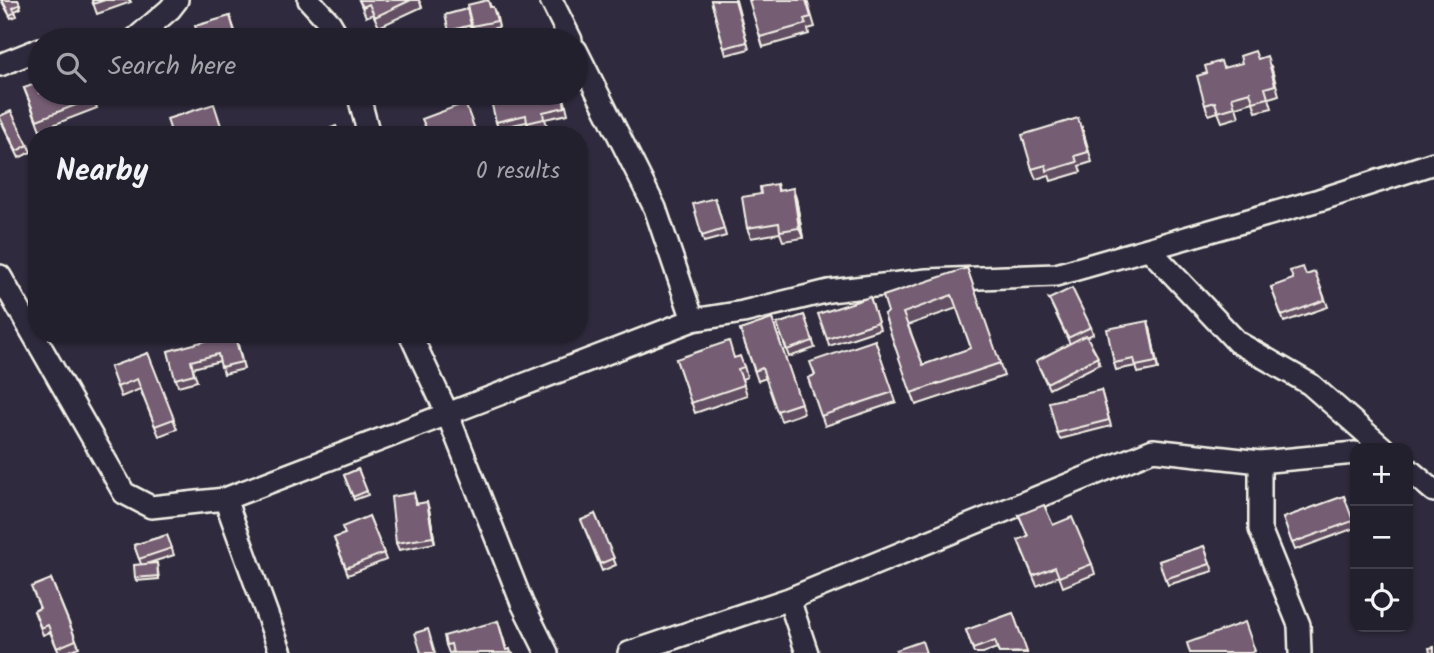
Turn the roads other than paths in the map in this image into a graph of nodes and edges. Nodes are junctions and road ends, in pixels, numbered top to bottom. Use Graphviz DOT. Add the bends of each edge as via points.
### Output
graph roads {
  1 [pos="177,0"];
  2 [pos="309,0"];
  3 [pos="551,0"];
  4 [pos="148,28"];
  5 [pos="333,28"];
  6 [pos="565,28"];
  7 [pos="28,54"];
  8 [pos="0,65"];
  9 [pos="588,74"];
  10 [pos="361,105"];
  11 [pos="367,126"];
  12 [pos="1434,163"];
  13 [pos="1150,250"];
  14 [pos="0,276"];
  15 [pos="693,320"];
  16 [pos="28,325"];
  17 [pos="38,343"];
  18 [pos="414,343"];
  19 [pos="447,413"];
  20 [pos="1376,443"];
  21 [pos="1350,453"];
  22 [pos="1260,462"];
  23 [pos="1413,474"];
  24 [pos="1434,491"];
  25 [pos="225,499"];
  26 [pos="789,599"];
  27 [pos="281,653"];
  28 [pos="547,653"];
  29 [pos="629,653"];
  30 [pos="807,653"];
  31 [pos="1300,653"];
  1 -- 4 [label="street"];
  2 -- 5 [label="street"];
  3 -- 6 [label="street"];
  7 -- 8 [label="street"];
  9 -- 15 [label="street" via="655,208"];
  10 -- 11 [label="street"];
  12 -- 13 [label="street"];
  13 -- 15 [label="street" via="1056,275 928,280 829,291 743,313"];
  13 -- 20 [label="street" via="1237,342 1310,384"];
  14 -- 16 [label="street"];
  15 -- 19 [label="street"];
  17 -- 25 [label="street" via="124,493 151,507"];
  18 -- 19 [label="street"];
  19 -- 25 [label="street"];
  19 -- 28 [label="street" via="522,603"];
  21 -- 22 [label="street"];
  22 -- 26 [label="street" via="1153,450"];
  22 -- 31 [label="street" via="1260,528 1299,625"];
  23 -- 24 [label="street"];
  25 -- 27 [label="street"];
  26 -- 29 [label="street"];
  26 -- 30 [label="street"];
}
